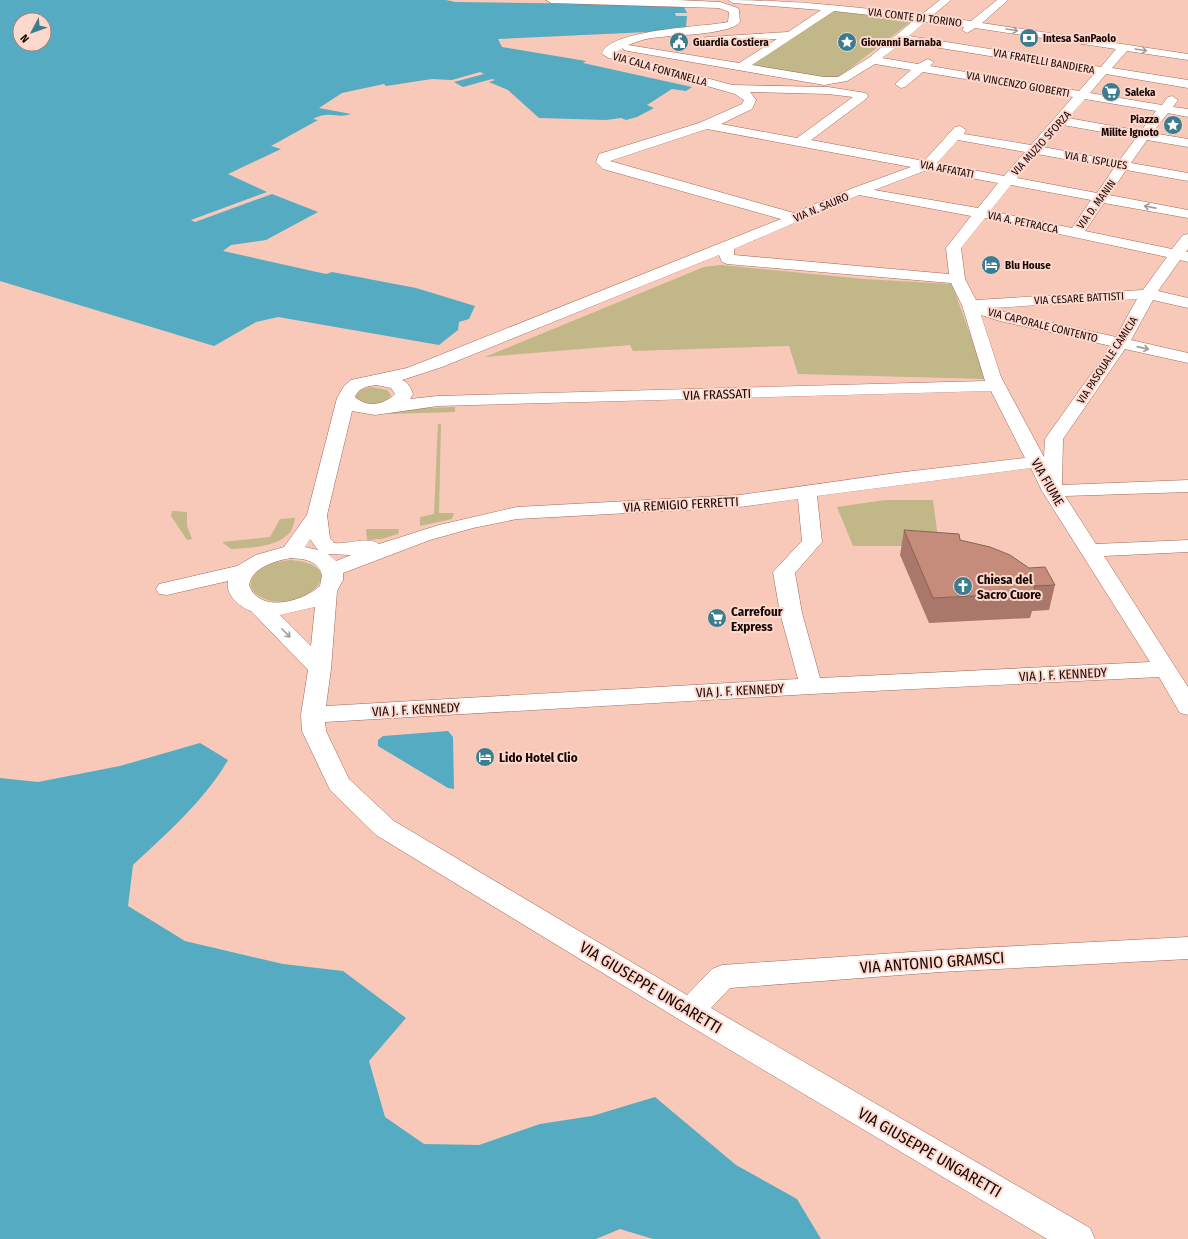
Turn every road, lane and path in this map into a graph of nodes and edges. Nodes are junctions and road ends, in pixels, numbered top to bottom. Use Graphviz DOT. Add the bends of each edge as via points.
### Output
graph roads {
  1 [pos="551,0"];
  2 [pos="733,0"];
  3 [pos="946,0"];
  4 [pos="1003,0"];
  5 [pos="833,7"];
  6 [pos="923,17"];
  7 [pos="973,24"];
  8 [pos="790,35"];
  9 [pos="1056,37"];
  10 [pos="900,38"];
  11 [pos="947,45"];
  12 [pos="615,46"];
  13 [pos="1124,47"];
  14 [pos="672,54"];
  15 [pos="1188,57"];
  16 [pos="1033,59"];
  17 [pos="871,60"];
  18 [pos="743,66"];
  19 [pos="920,68"];
  20 [pos="1104,71"];
  21 [pos="1187,82"];
  22 [pos="1011,83"];
  23 [pos="901,84"];
  24 [pos="731,89"];
  25 [pos="1083,96"];
  26 [pos="1164,109"];
  27 [pos="1188,113"];
  28 [pos="1061,121"];
  29 [pos="707,125"];
  30 [pos="1144,135"];
  31 [pos="800,142"];
  32 [pos="1188,143"];
  33 [pos="1035,149"];
  34 [pos="928,165"];
  35 [pos="1124,165"];
  36 [pos="1188,177"];
  37 [pos="1007,181"];
  38 [pos="858,191"];
  39 [pos="1102,198"];
  40 [pos="980,213"];
  41 [pos="1188,214"];
  42 [pos="795,218"];
  43 [pos="1075,234"];
  44 [pos="1188,238"];
  45 [pos="960,239"];
  46 [pos="726,253"];
  47 [pos="1183,256"];
  48 [pos="957,279"];
  49 [pos="1148,294"];
  50 [pos="1188,303"];
  51 [pos="970,305"];
  52 [pos="1121,343"];
  53 [pos="1188,358"];
  54 [pos="436,363"];
  55 [pos="376,380"];
  56 [pos="997,386"];
  57 [pos="402,390"];
  58 [pos="346,398"];
  59 [pos="438,401"];
  60 [pos="389,406"];
  61 [pos="371,409"];
  62 [pos="336,438"];
  63 [pos="1037,462"];
  64 [pos="1188,486"];
  65 [pos="1052,491"];
  66 [pos="807,493"];
  67 [pos="317,515"];
  68 [pos="396,544"];
  69 [pos="1188,546"];
  70 [pos="1090,550"];
  71 [pos="291,552"];
  72 [pos="333,570"];
  73 [pos="244,571"];
  74 [pos="167,589"];
  75 [pos="327,592"];
  76 [pos="258,606"];
  77 [pos="320,668"];
  78 [pos="1166,669"];
  79 [pos="811,686"];
  80 [pos="1188,707"];
  81 [pos="313,715"];
  82 [pos="1188,948"];
  83 [pos="690,1011"];
  84 [pos="1078,1239"];
  1 -- 12 [label="street, VIA CALA FONTANELLA" via="720,5 734,10 735,22 732,24 638,36"];
  2 -- 5 [label="street, VIA CONTE DI TORINO"];
  3 -- 6 [label="street"];
  4 -- 7 [label="street"];
  5 -- 6 [label="street, VIA CONTE DI TORINO"];
  5 -- 8 [label="street"];
  6 -- 7 [label="street, VIA CONTE DI TORINO"];
  6 -- 10 [label="street"];
  7 -- 9 [label="street, VIA CONTE DI TORINO, one-way"];
  7 -- 11 [label="street"];
  8 -- 14 [label="street" via="687,45"];
  8 -- 18 [label="street"];
  9 -- 13 [label="street, VIA CONTE DI TORINO"];
  9 -- 16 [label="street"];
  10 -- 11 [label="street, VIA FRATELLI BANDIERA"];
  10 -- 17 [label="street"];
  11 -- 16 [label="street, VIA FRATELLI BANDIERA"];
  11 -- 19 [label="street"];
  12 -- 14 [label="street"];
  12 -- 24 [label="street, VIA CALA FONTANELLA" via="608,54"];
  13 -- 15 [label="street, VIA CONTE DI TORINO, one-way"];
  13 -- 20 [label="street, VIA MUZIO SFORZA"];
  14 -- 18 [label="street"];
  16 -- 20 [label="street, VIA FRATELLI BANDIERA"];
  16 -- 22 [label="street"];
  17 -- 18 [label="street" via="845,78 833,81"];
  17 -- 19 [label="street, VIA VINCENZO GIOBERTI"];
  19 -- 22 [label="street, VIA VINCENZO GIOBERTI"];
  19 -- 23 [label="street"];
  20 -- 21 [label="street, VIA FRATELLI BANDIERA"];
  20 -- 25 [label="street, VIA MUZIO SFORZA"];
  21 -- 26 [label="street"];
  22 -- 25 [label="street, VIA VINCENZO GIOBERTI"];
  24 -- 29 [label="street, VIA CALA FONTANELLA" via="747,95 750,100 748,106 740,112"];
  24 -- 31 [label="street, VIA CALA FONTANELLA" via="826,89 862,96"];
  25 -- 26 [label="street, VIA VINCENZO GIOBERTI"];
  25 -- 28 [label="street, VIA MUZIO SFORZA"];
  26 -- 27 [label="street"];
  26 -- 30 [label="street"];
  28 -- 30 [label="street"];
  28 -- 33 [label="street, VIA MUZIO SFORZA"];
  29 -- 31 [label="street, VIA AFFATATI"];
  29 -- 42 [label="street" via="604,157 603,162 608,166"];
  30 -- 32 [label="street"];
  30 -- 35 [label="street, VIA D. MANIN"];
  31 -- 34 [label="street, VIA AFFATATI"];
  33 -- 34 [label="street, VIA B. ISPLUES" via="958,133"];
  33 -- 35 [label="street, VIA B. ISPLUES"];
  33 -- 37 [label="street, VIA MUZIO SFORZA"];
  34 -- 37 [label="street, VIA AFFATATI"];
  34 -- 38 [label="street, VIA N. SAURO"];
  35 -- 36 [label="street, VIA B. ISPLUES"];
  35 -- 39 [label="street, VIA D. MANIN"];
  37 -- 39 [label="street, VIA AFFATATI"];
  37 -- 40 [label="street, VIA MUZIO SFORZA"];
  38 -- 40 [label="street, VIA A. PETRACCA"];
  38 -- 42 [label="street, VIA N. SAURO"];
  41 -- 39 [label="street, VIA AFFATATI, one-way"];
  39 -- 43 [label="street, VIA D. MANIN"];
  40 -- 43 [label="street, VIA A. PETRACCA"];
  40 -- 45 [label="street, VIA MUZIO SFORZA"];
  42 -- 46 [label="street, VIA N. SAURO"];
  43 -- 47 [label="street, VIA A. PETRACCA"];
  44 -- 47 [label="street, VIA PASQUALE CAMICIA"];
  45 -- 48 [label="street, VIA FIUME" via="953,248"];
  46 -- 48 [label="street"];
  46 -- 54 [label="street, VIA N. SAURO"];
  47 -- 49 [label="street, VIA PASQUALE CAMICIA"];
  48 -- 51 [label="street, VIA FIUME"];
  49 -- 50 [label="street, VIA CESARE BATTISTI"];
  49 -- 51 [label="street, VIA CESARE BATTISTI"];
  49 -- 52 [label="street, VIA PASQUALE CAMICIA"];
  51 -- 52 [label="street, VIA CAPORALE CONTENTO" via="1000,316"];
  51 -- 56 [label="street, VIA FIUME"];
  52 -- 53 [label="street, VIA CAPORALE CONTENTO, one-way"];
  52 -- 65 [label="street, VIA PASQUALE CAMICIA" via="1054,439"];
  54 -- 55 [label="street" via="412,372"];
  54 -- 57 [label="street"];
  55 -- 57 [label="street" via="395,383"];
  55 -- 58 [label="street" via="351,388"];
  56 -- 59 [label="street, VIA FRASSATI"];
  56 -- 63 [label="street, VIA FIUME"];
  57 -- 59 [label="street"];
  57 -- 60 [label="street" via="397,403"];
  58 -- 61 [label="street" via="354,406"];
  58 -- 62 [label="street"];
  59 -- 60 [label="street"];
  60 -- 61 [label="street"];
  61 -- 62 [label="street"];
  62 -- 67 [label="street"];
  63 -- 65 [label="street, VIA FIUME"];
  63 -- 66 [label="street, VIA REMIGIO FERRETTI"];
  64 -- 65 [label="street"];
  65 -- 70 [label="street, VIA FIUME"];
  66 -- 68 [label="street, VIA REMIGIO FERRETTI" via="740,501 517,512 489,517"];
  66 -- 79 [label="street" via="812,542 784,572 791,613"];
  67 -- 68 [label="street" via="320,538 327,548 341,550"];
  67 -- 71 [label="street"];
  68 -- 72 [label="street, VIA REMIGIO FERRETTI"];
  69 -- 70 [label="street"];
  70 -- 78 [label="street, VIA FIUME"];
  71 -- 72 [label="street" via="318,557 327,562"];
  71 -- 73 [label="street" via="264,558"];
  72 -- 75 [label="street" via="334,577"];
  73 -- 74 [label="street"];
  73 -- 76 [label="street" via="239,579 241,595"];
  75 -- 76 [label="street" via="316,600 288,608 272,609"];
  75 -- 77 [label="street, VIA GIUSEPPE UNGARETTI"];
  76 -- 77 [label="street, one-way"];
  77 -- 81 [label="street, VIA GIUSEPPE UNGARETTI"];
  78 -- 79 [label="street, VIA J. F. KENNEDY"];
  78 -- 80 [label="street, VIA FIUME"];
  79 -- 81 [label="street, VIA J. F. KENNEDY"];
  81 -- 83 [label="street, VIA GIUSEPPE UNGARETTI" via="314,731 339,784 385,828"];
  82 -- 83 [label="street, VIA ANTONIO GRAMSCI" via="940,961 722,977"];
  83 -- 84 [label="street, VIA GIUSEPPE UNGARETTI"];
}
